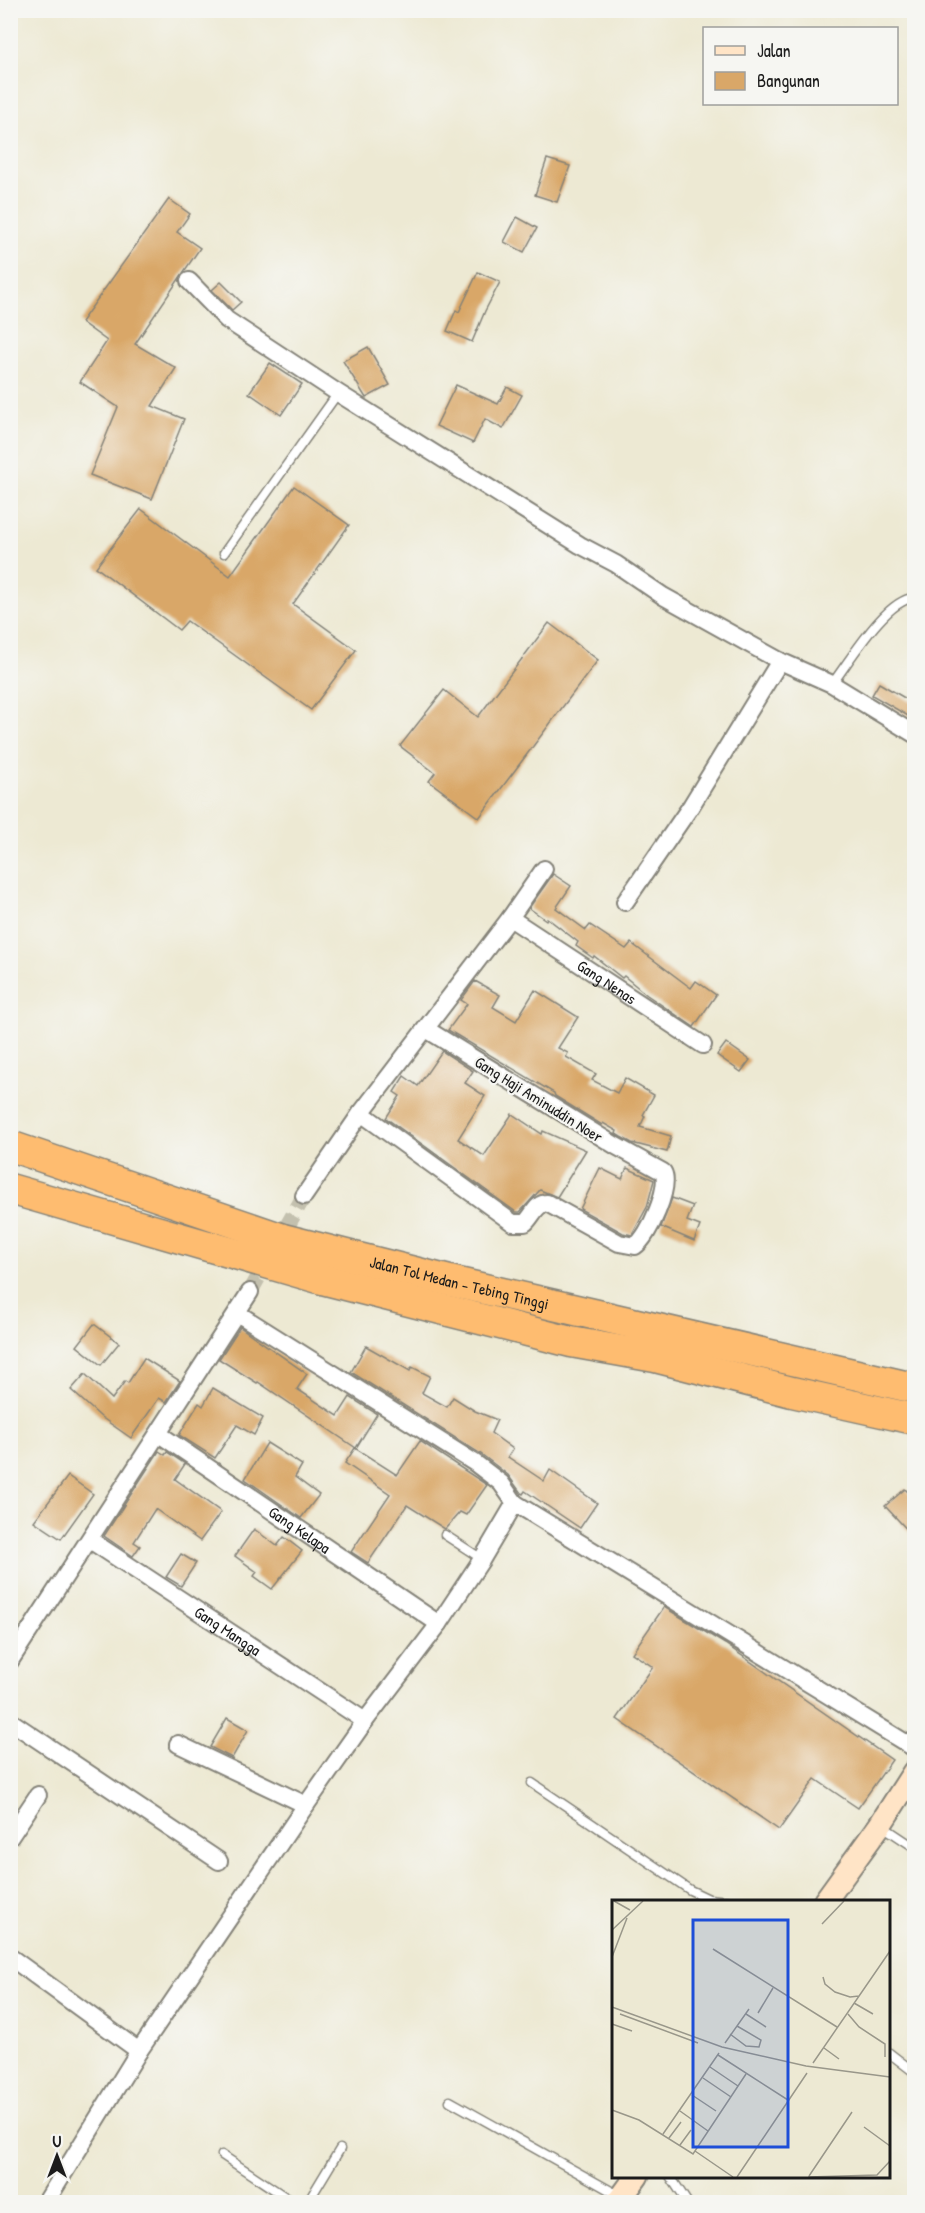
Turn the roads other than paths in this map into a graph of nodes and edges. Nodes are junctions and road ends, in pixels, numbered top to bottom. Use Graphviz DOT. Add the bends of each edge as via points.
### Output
graph roads {
  1 [pos="189,281"];
  2 [pos="338,393"];
  3 [pos="224,553"];
  4 [pos="915,598"];
  5 [pos="780,661"];
  6 [pos="832,684"];
  7 [pos="915,734"];
  8 [pos="544,869"];
  9 [pos="625,902"];
  10 [pos="510,918"];
  11 [pos="426,1029"];
  12 [pos="703,1045"];
  13 [pos="361,1113"];
  14 [pos="10,1146"];
  15 [pos="10,1189"];
  16 [pos="304,1196"];
  17 [pos="250,1292"];
  18 [pos="237,1313"];
  19 [pos="915,1388"];
  20 [pos="915,1419"];
  21 [pos="159,1434"];
  22 [pos="515,1503"];
  23 [pos="445,1535"];
  24 [pos="90,1540"];
  25 [pos="482,1559"];
  26 [pos="439,1624"];
  27 [pos="10,1661"];
  28 [pos="365,1721"];
  29 [pos="10,1722"];
  30 [pos="178,1744"];
  31 [pos="915,1748"];
  32 [pos="915,1772"];
  33 [pos="532,1783"];
  34 [pos="38,1795"];
  35 [pos="306,1805"];
  36 [pos="880,1825"];
  37 [pos="10,1837"];
  38 [pos="915,1847"];
  39 [pos="219,1861"];
  40 [pos="718,1900"];
  41 [pos="826,1900"];
  42 [pos="10,1957"];
  43 [pos="139,2051"];
  44 [pos="889,2053"];
  45 [pos="915,2072"];
  46 [pos="450,2101"];
  47 [pos="340,2149"];
  48 [pos="222,2155"];
  49 [pos="636,2177"];
  50 [pos="671,2177"];
  51 [pos="620,2200"];
  52 [pos="46,2202"];
  53 [pos="292,2202"];
  54 [pos="308,2202"];
  55 [pos="687,2202"];
  1 -- 2 [label="street" via="227,320"];
  2 -- 3 [label="lane"];
  2 -- 5 [label="street" via="663,596"];
  4 -- 6 [label="lane" via="898,603 882,618"];
  5 -- 6 [label="street"];
  5 -- 9 [label="street" via="691,806"];
  6 -- 7 [label="street"];
  8 -- 10 [label="street"];
  10 -- 11 [label="street"];
  10 -- 12 [label="street, Gang Nenas"];
  11 -- 13 [label="street"];
  11 -- 13 [label="street, Gang Haji Aminuddin Noer" via="665,1174 663,1194 644,1238 635,1246 626,1246 548,1203 537,1207 525,1223 513,1223"];
  13 -- 16 [label="street"];
  14 -- 19 [label="highway, Jalan Tol Medan - Tebing Tinggi" via="283,1239"];
  15 -- 20 [label="highway" via="322,1279 572,1342 655,1357"];
  17 -- 18 [label="street"];
  18 -- 21 [label="street"];
  18 -- 22 [label="street" via="475,1462 501,1483"];
  21 -- 24 [label="street"];
  21 -- 26 [label="street, Gang Kelapa"];
  22 -- 25 [label="street"];
  22 -- 31 [label="street"];
  23 -- 25 [label="lane"];
  24 -- 27 [label="street"];
  24 -- 28 [label="street, Gang Mangga"];
  25 -- 26 [label="street"];
  26 -- 28 [label="street"];
  28 -- 35 [label="street"];
  29 -- 39 [label="street"];
  30 -- 35 [label="street"];
  32 -- 36 [label="street"];
  33 -- 40 [label="lane" via="690,1890"];
  34 -- 37 [label="street"];
  35 -- 43 [label="street"];
  36 -- 38 [label="lane"];
  36 -- 41 [label="street"];
  42 -- 43 [label="street"];
  43 -- 52 [label="street"];
  44 -- 45 [label="lane"];
  46 -- 51 [label="lane"];
  47 -- 54 [label="lane"];
  48 -- 53 [label="lane"];
  49 -- 51 [label="street"];
  50 -- 55 [label="lane"];
}
